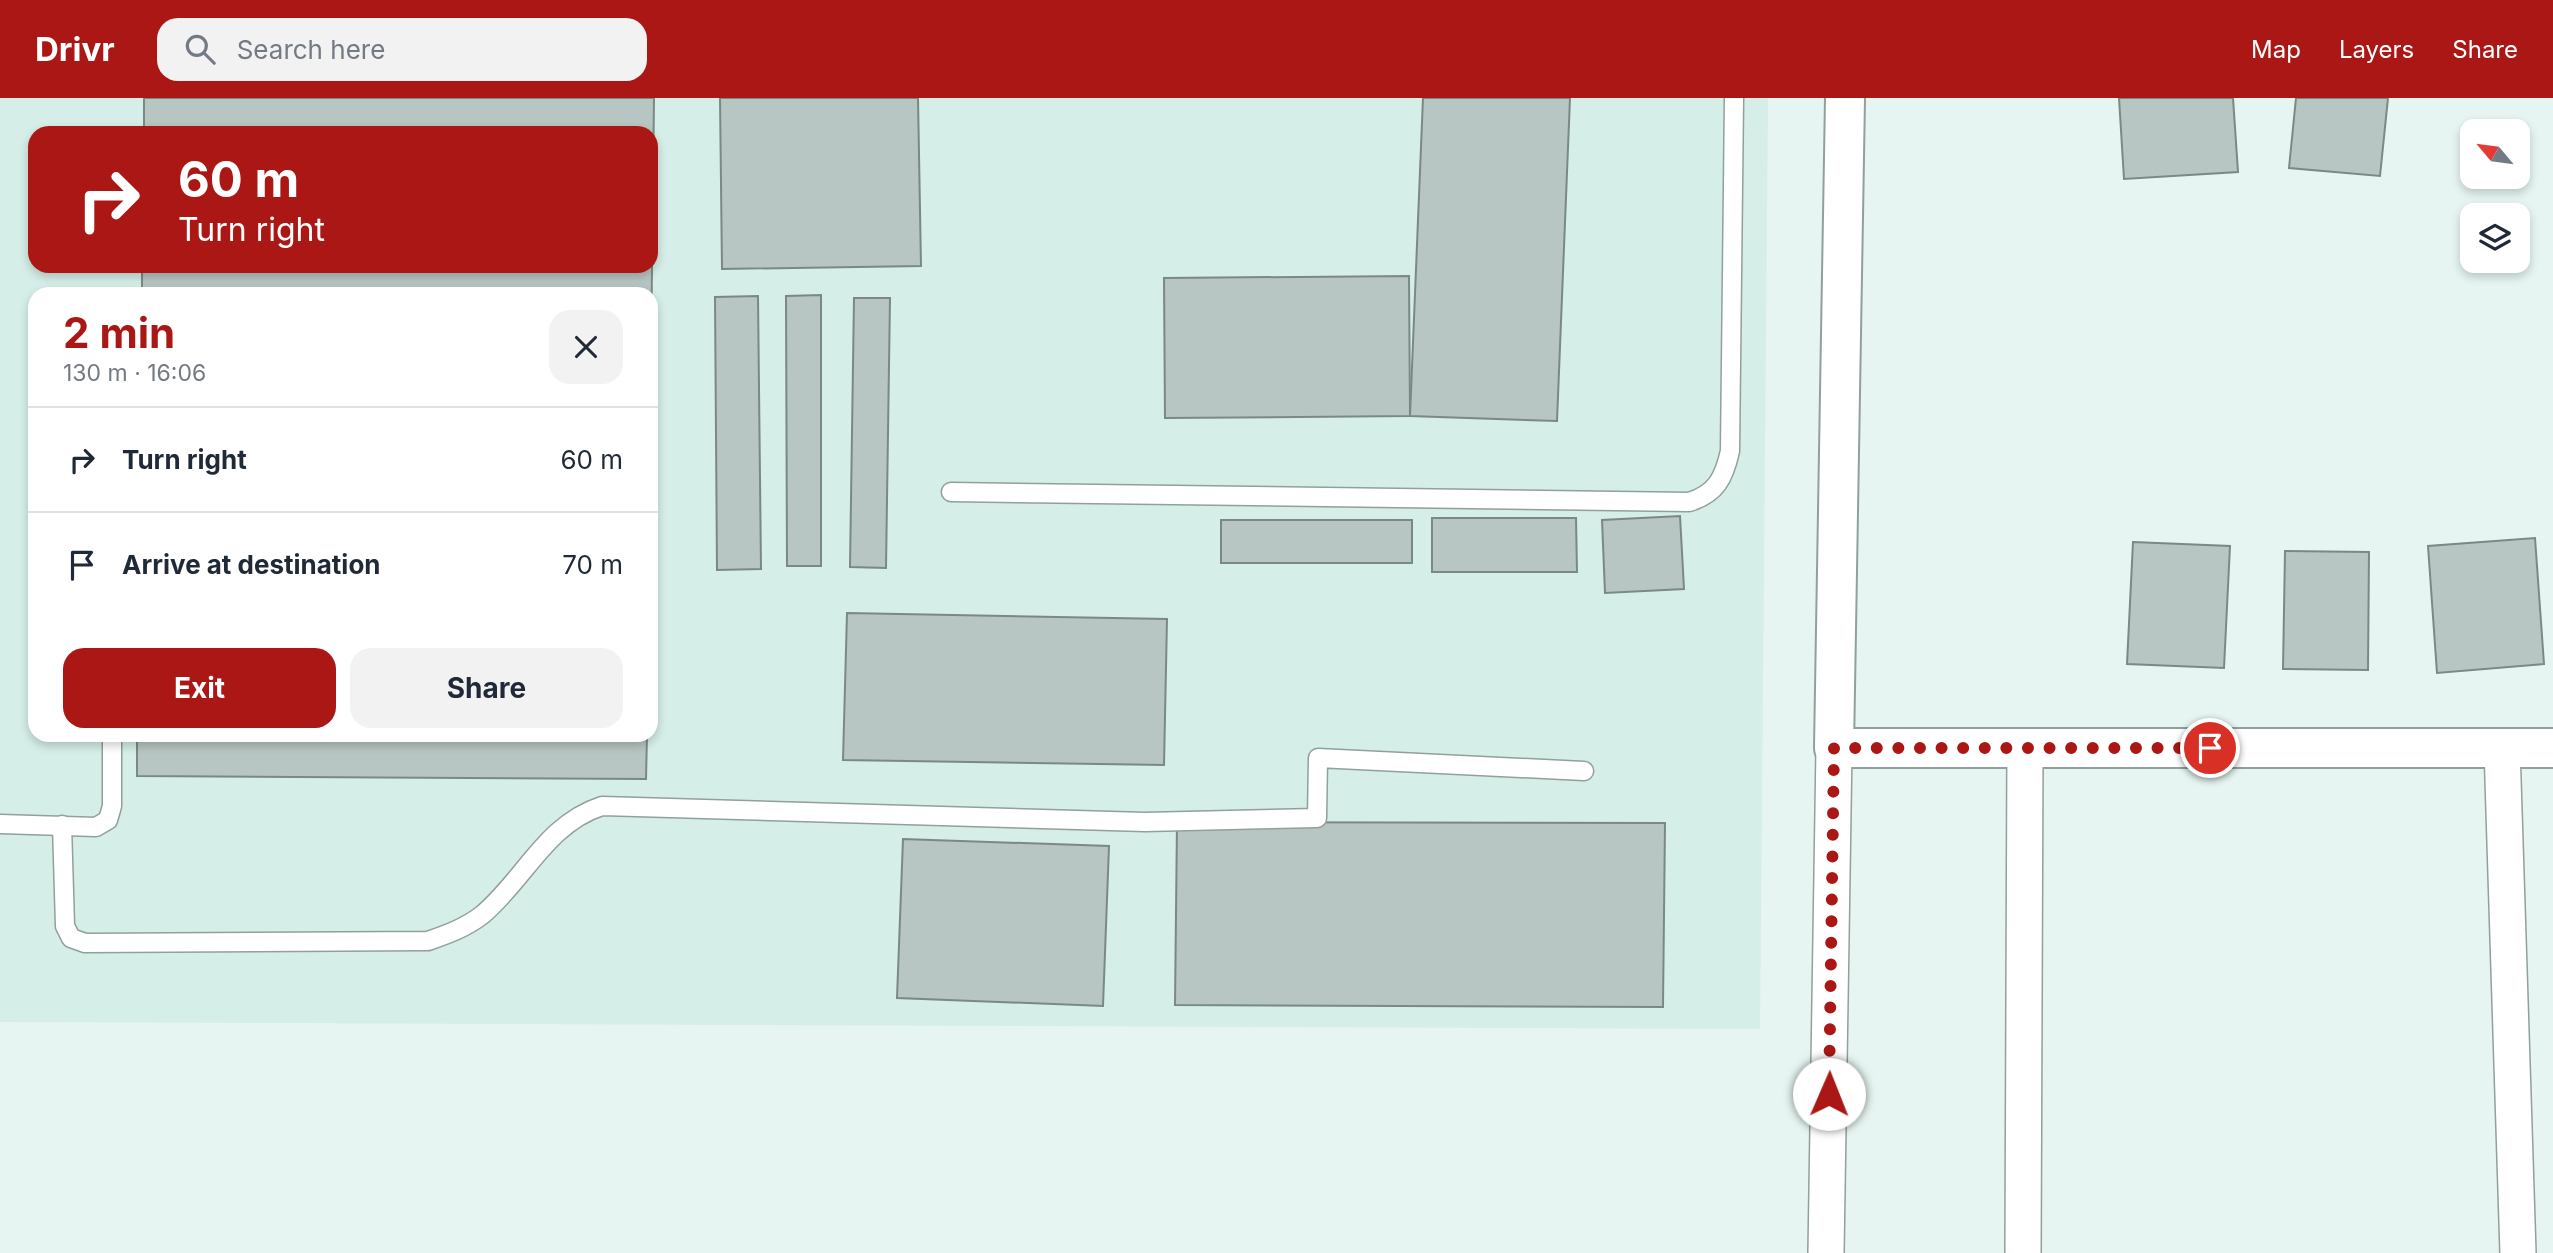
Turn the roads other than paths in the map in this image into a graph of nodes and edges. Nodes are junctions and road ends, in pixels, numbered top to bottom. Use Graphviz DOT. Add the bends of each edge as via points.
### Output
graph roads {
  1 [pos="1734,98"];
  2 [pos="1845,98"];
  3 [pos="951,492"];
  4 [pos="112,742"];
  5 [pos="1834,748"];
  6 [pos="2025,748"];
  7 [pos="2502,748"];
  8 [pos="2553,748"];
  9 [pos="1584,771"];
  10 [pos="0,824"];
  11 [pos="62,825"];
  12 [pos="1826,1253"];
  13 [pos="2023,1253"];
  14 [pos="2518,1253"];
  1 -- 3 [label="lane" via="1730,451 1726,468 1706,497 1689,502"];
  2 -- 5 [label="street"];
  4 -- 11 [label="lane" via="108,820 96,827"];
  5 -- 6 [label="street"];
  5 -- 12 [label="street"];
  6 -- 7 [label="street"];
  6 -- 13 [label="street"];
  7 -- 8 [label="street"];
  7 -- 14 [label="street"];
  9 -- 11 [label="lane" via="1318,758 1317,818 1145,822 602,806 580,813 562,826 483,914 457,931 428,941 85,943 71,938 65,926"];
  10 -- 11 [label="lane"];
}
